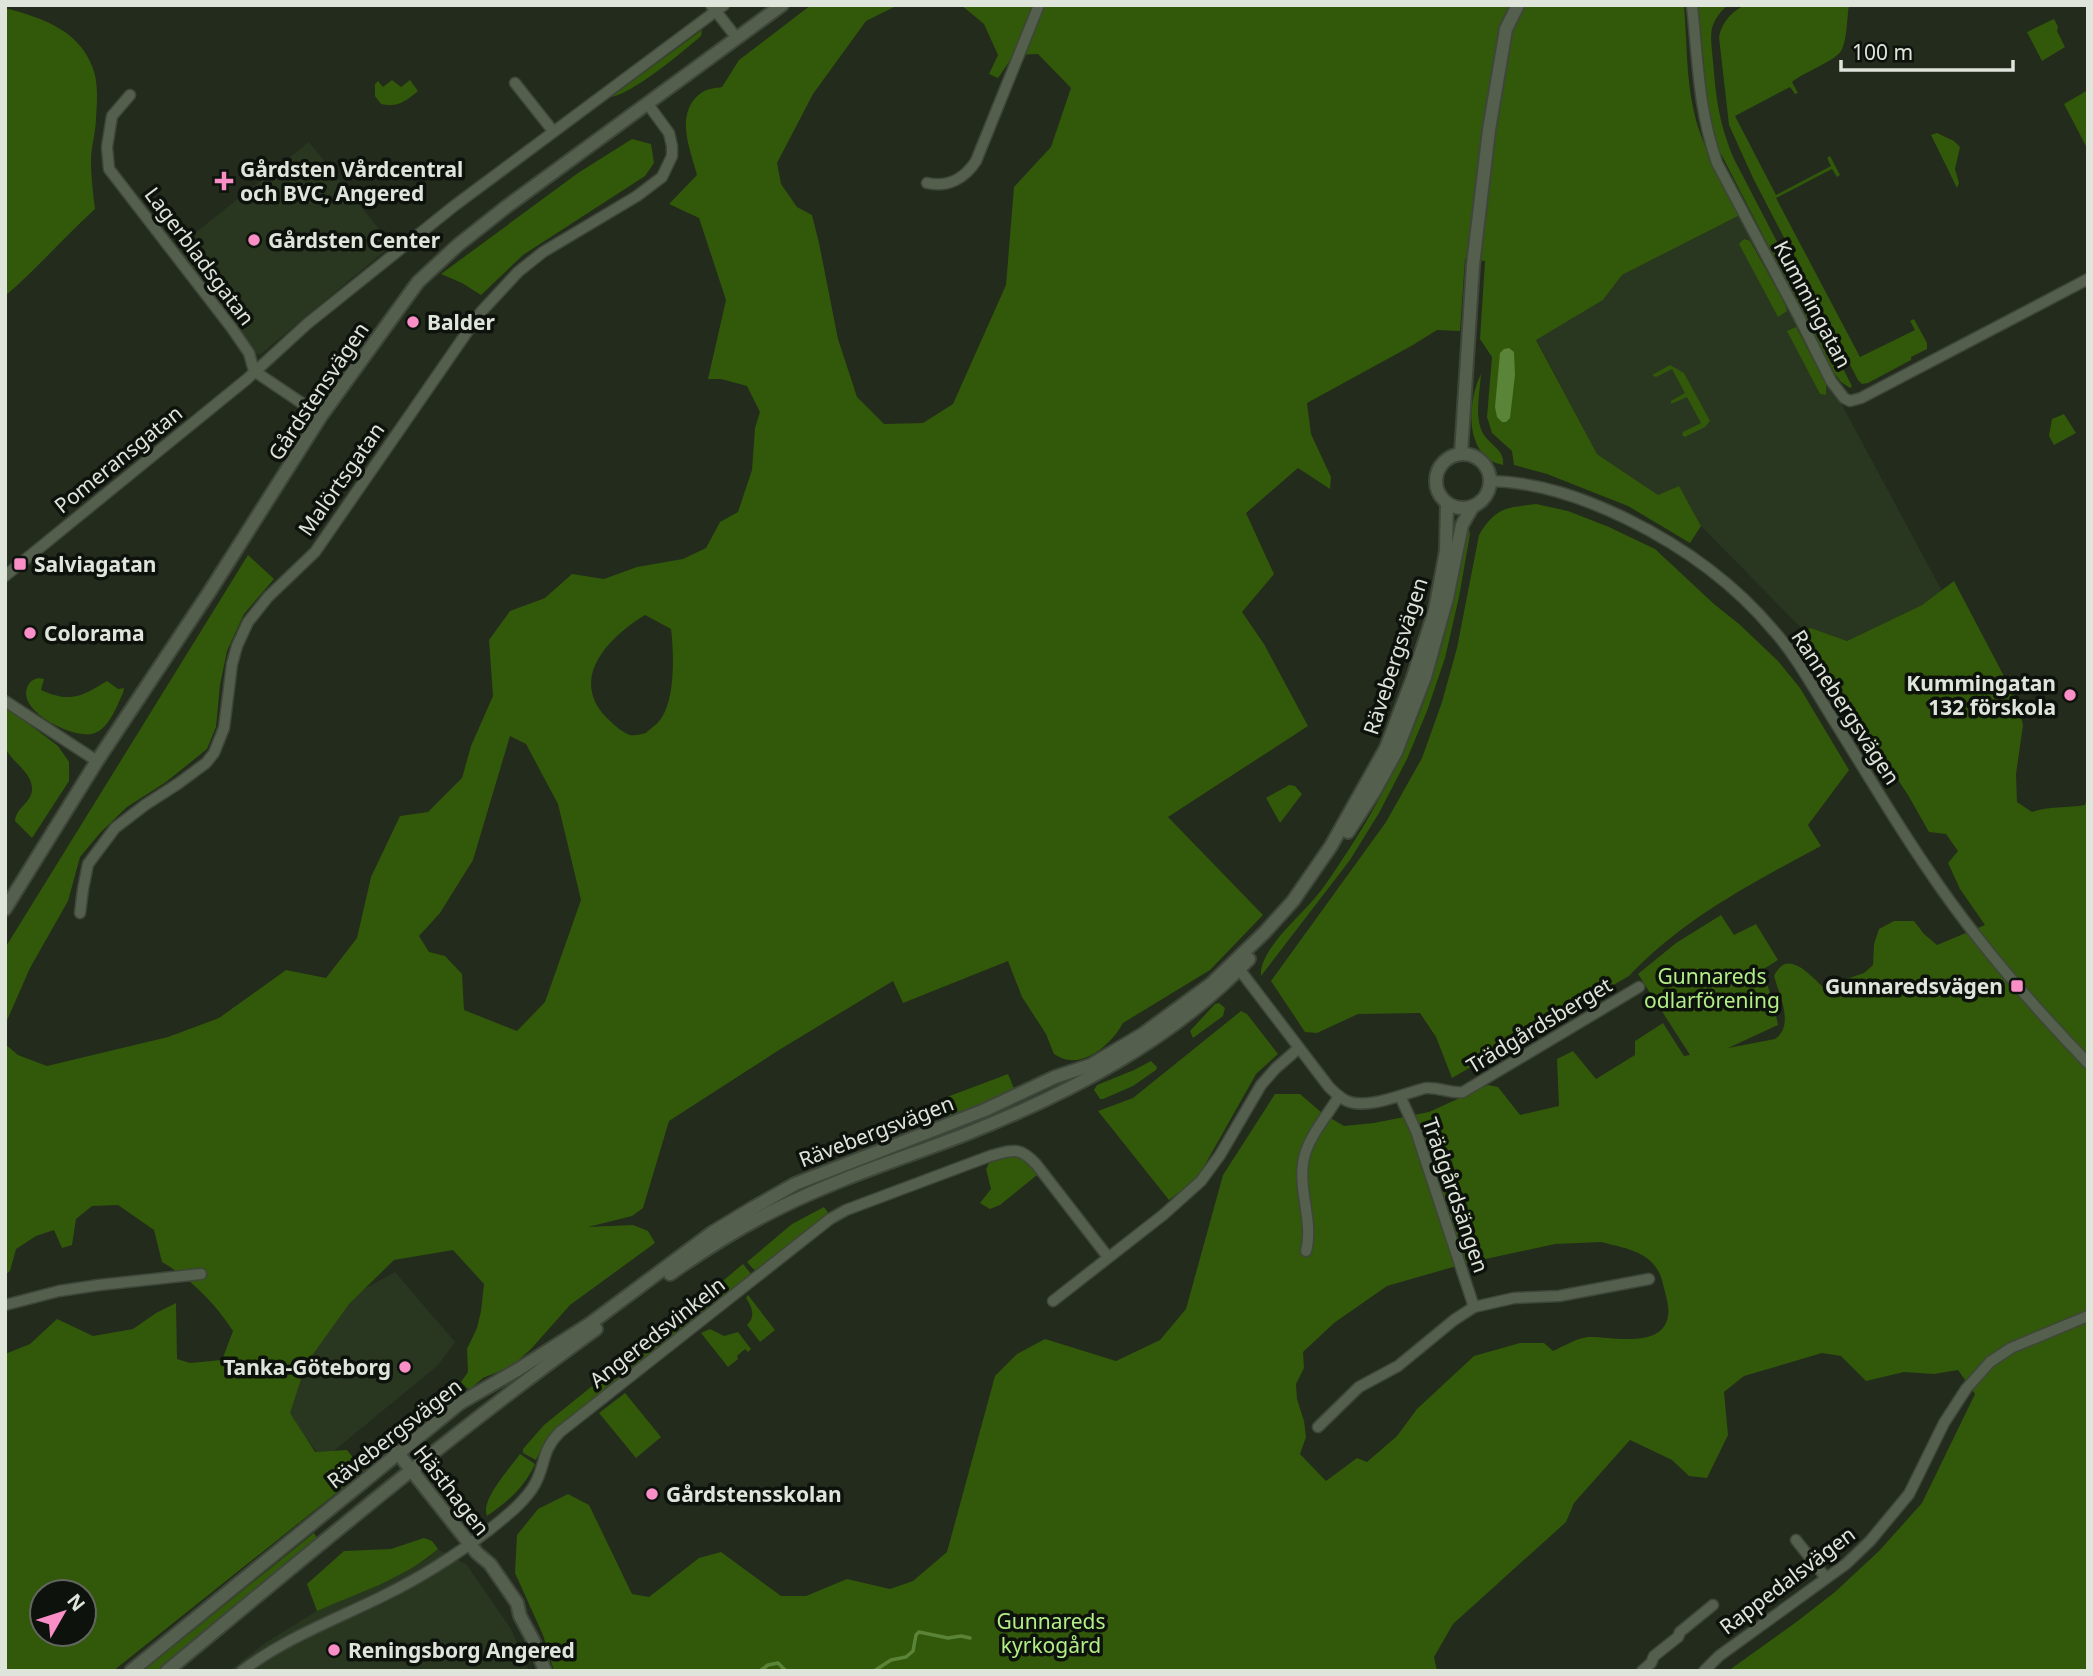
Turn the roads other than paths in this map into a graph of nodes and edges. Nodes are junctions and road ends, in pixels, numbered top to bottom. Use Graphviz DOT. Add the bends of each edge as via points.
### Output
graph roads {
  1 [pos="782,5"];
  2 [pos="1039,5"];
  3 [pos="1518,5"];
  4 [pos="1692,5"];
  5 [pos="717,7"];
  6 [pos="736,37"];
  7 [pos="515,83"];
  8 [pos="130,95"];
  9 [pos="647,103"];
  10 [pos="553,131"];
  11 [pos="927,183"];
  12 [pos="2088,279"];
  13 [pos="254,371"];
  14 [pos="321,415"];
  15 [pos="1461,454"];
  16 [pos="1490,481"];
  17 [pos="1447,503"];
  18 [pos="1474,506"];
  19 [pos="5,576"];
  20 [pos="5,701"];
  21 [pos="97,761"];
  22 [pos="5,909"];
  23 [pos="80,913"];
  24 [pos="1237,966"];
  25 [pos="1639,988"];
  26 [pos="1299,1048"];
  27 [pos="2088,1063"];
  28 [pos="1339,1096"];
  29 [pos="1400,1096"];
  30 [pos="1306,1251"];
  31 [pos="1108,1257"];
  32 [pos="201,1273"];
  33 [pos="1649,1279"];
  34 [pos="1053,1301"];
  35 [pos="5,1305"];
  36 [pos="1474,1307"];
  37 [pos="2088,1316"];
  38 [pos="1318,1427"];
  39 [pos="397,1452"];
  40 [pos="412,1469"];
  41 [pos="1796,1540"];
  42 [pos="474,1548"];
  43 [pos="1826,1578"];
  44 [pos="1713,1605"];
  45 [pos="131,1671"];
  46 [pos="167,1671"];
  47 [pos="242,1671"];
  48 [pos="545,1671"];
  49 [pos="1642,1671"];
  50 [pos="1704,1671"];
  1 -- 6 [label="street, Gårdstensvägen"];
  2 -- 11 [label="street" via="976,161 957,180"];
  3 -- 15 [label="street" via="1506,29 1489,130 1473,265"];
  4 -- 12 [label="street, Kummingatan" via="1699,97 1717,163 1844,398 1861,398"];
  5 -- 6 [label="street"];
  5 -- 10 [label="street, Pomeransgatan"];
  6 -- 9 [label="street, Gårdstensvägen"];
  7 -- 10 [label="street"];
  8 -- 13 [label="street, Lagerbladsgatan" via="112,116 109,169 231,327 249,353"];
  9 -- 14 [label="street, Gårdstensvägen" via="497,215 418,282"];
  9 -- 23 [label="street, Malörtsgatan" via="673,146 662,177 543,252 481,312 315,552 248,622 232,664 224,727 214,753 116,828 88,864"];
  10 -- 13 [label="street, Pomeransgatan"];
  13 -- 14 [label="street"];
  13 -- 19 [label="street, Pomeransgatan"];
  14 -- 21 [label="street, Gårdstensvägen"];
  15 -- 16 [label="street" via="1481,461"];
  15 -- 17 [label="street" via="1446,460 1437,473 1438,489"];
  16 -- 18 [label="street" via="1486,496"];
  16 -- 27 [label="street, Rannebergsvägen" via="1553,489 1608,510 1660,536 1745,600 1800,665 1907,839 1969,929"];
  17 -- 18 [label="street"];
  17 -- 24 [label="street, Rävebergsvägen" via="1446,551 1435,610 1386,748 1331,846 1293,901"];
  18 -- 24 [label="street, Rävebergsvägen" via="1462,525 1425,677 1396,752 1328,864 1279,927"];
  20 -- 21 [label="street"];
  21 -- 22 [label="street, Gårdstensvägen"];
  24 -- 26 [label="street"];
  24 -- 39 [label="street, Rävebergsvägen" via="1143,1034 1091,1065 795,1184 751,1209 591,1323 460,1403"];
  24 -- 40 [label="street, Rävebergsvägen" via="1194,1010 1149,1044 1063,1091 811,1193 704,1250"];
  25 -- 29 [label="street, Trädgårdsberget" via="1463,1092 1434,1087"];
  26 -- 28 [label="street"];
  26 -- 31 [label="street" via="1261,1085 1201,1181"];
  28 -- 29 [label="street, Trädgårdsberget" via="1358,1103"];
  28 -- 30 [label="street" via="1304,1158"];
  29 -- 36 [label="street, Trädgårdsängen" via="1416,1131"];
  31 -- 34 [label="street"];
  31 -- 42 [label="street, Angeredsvinkeln" via="1020,1150 990,1156 846,1210 560,1432 547,1449 534,1485"];
  32 -- 35 [label="street" via="59,1291"];
  33 -- 36 [label="street, Trädgårdsängen"];
  36 -- 38 [label="street, Trädgårdsängen" via="1398,1366 1359,1387"];
  37 -- 43 [label="street, Rappedalsvägen" via="2011,1348 1990,1362 1944,1423 1909,1494 1870,1541"];
  39 -- 40 [label="street, Hästhagen"];
  39 -- 45 [label="street, Rävebergsvägen"];
  40 -- 42 [label="street, Hästhagen"];
  40 -- 46 [label="street, Rävebergsvägen"];
  41 -- 43 [label="street"];
  42 -- 47 [label="street, Angeredsvinkeln" via="289,1641"];
  42 -- 48 [label="street, Hästhagen" via="520,1616"];
  43 -- 50 [label="street, Rappedalsvägen"];
  44 -- 49 [label="street"];
}
